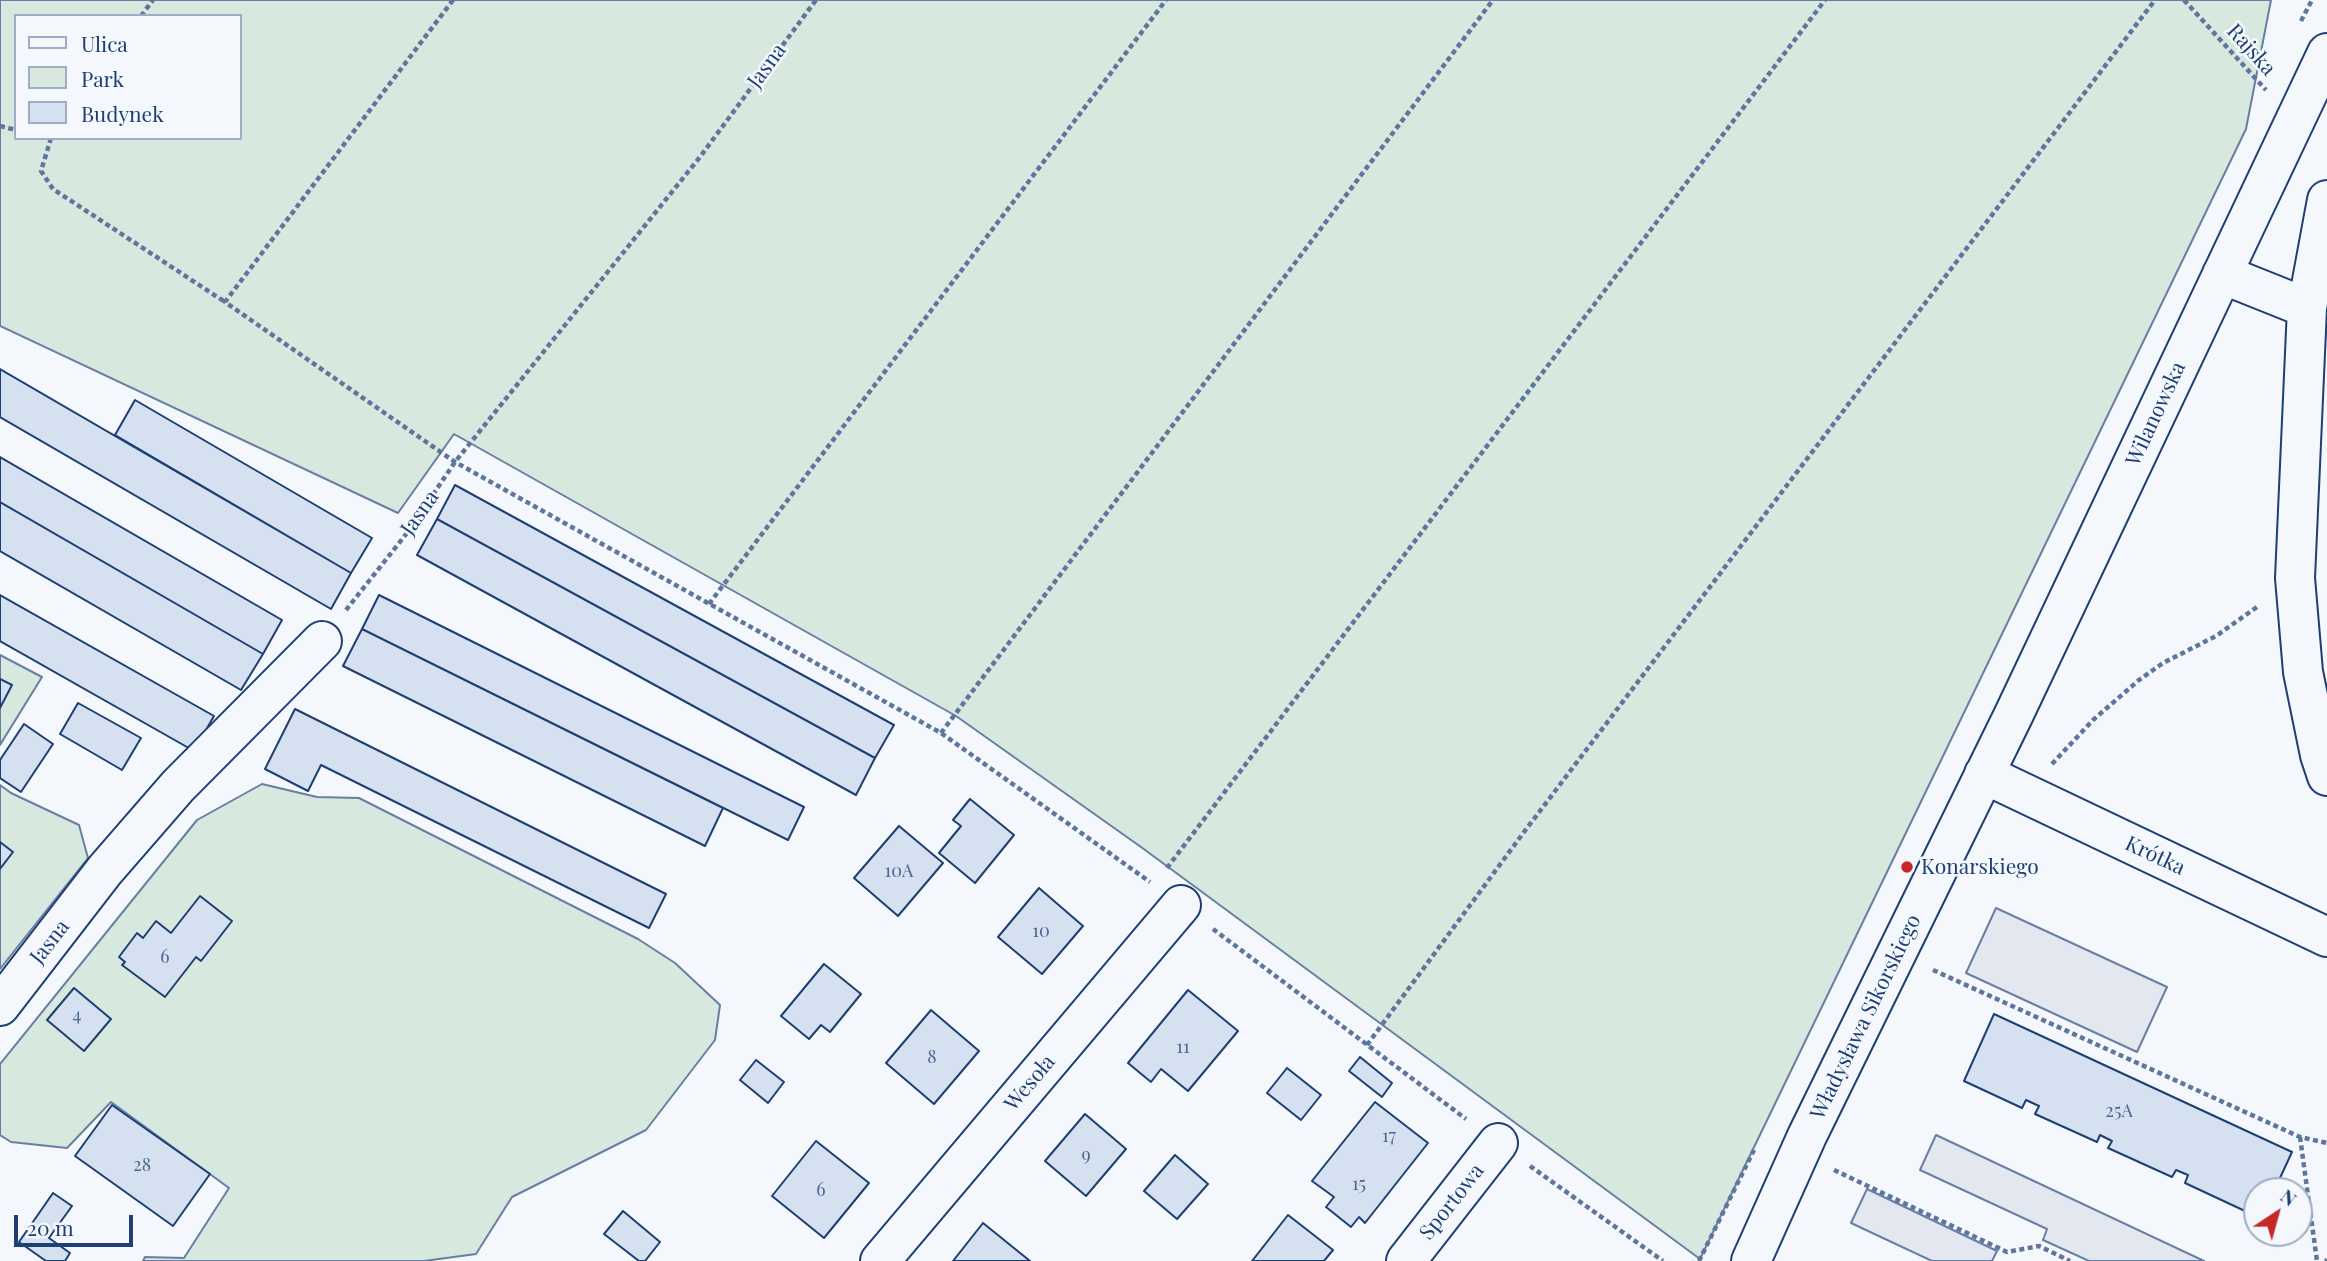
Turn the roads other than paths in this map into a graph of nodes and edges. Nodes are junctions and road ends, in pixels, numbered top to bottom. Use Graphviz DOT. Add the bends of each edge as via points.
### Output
graph roads {
  1 [pos="2327,53"];
  2 [pos="2327,200"];
  3 [pos="2222,274"];
  4 [pos="2307,308"];
  5 [pos="322,641"];
  6 [pos="1984,774"];
  7 [pos="2327,776"];
  8 [pos="1167,895"];
  9 [pos="2327,937"];
  10 [pos="0,1006"];
  11 [pos="1498,1143"];
  12 [pos="880,1261"];
  13 [pos="1406,1261"];
  14 [pos="1751,1261"];
  1 -- 3 [label="street, Wilanowska"];
  2 -- 4 [label="street"];
  3 -- 4 [label="street"];
  3 -- 6 [label="street, Wilanowska"];
  4 -- 7 [label="street" via="2295,578 2303,671"];
  5 -- 10 [label="street, Jasna" via="178,786 105,870"];
  6 -- 9 [label="street, Krótka"];
  6 -- 14 [label="street, Władysława Sikorskiego"];
  8 -- 12 [label="street, Wesoła"];
  11 -- 13 [label="street, Sportowa"];
}
